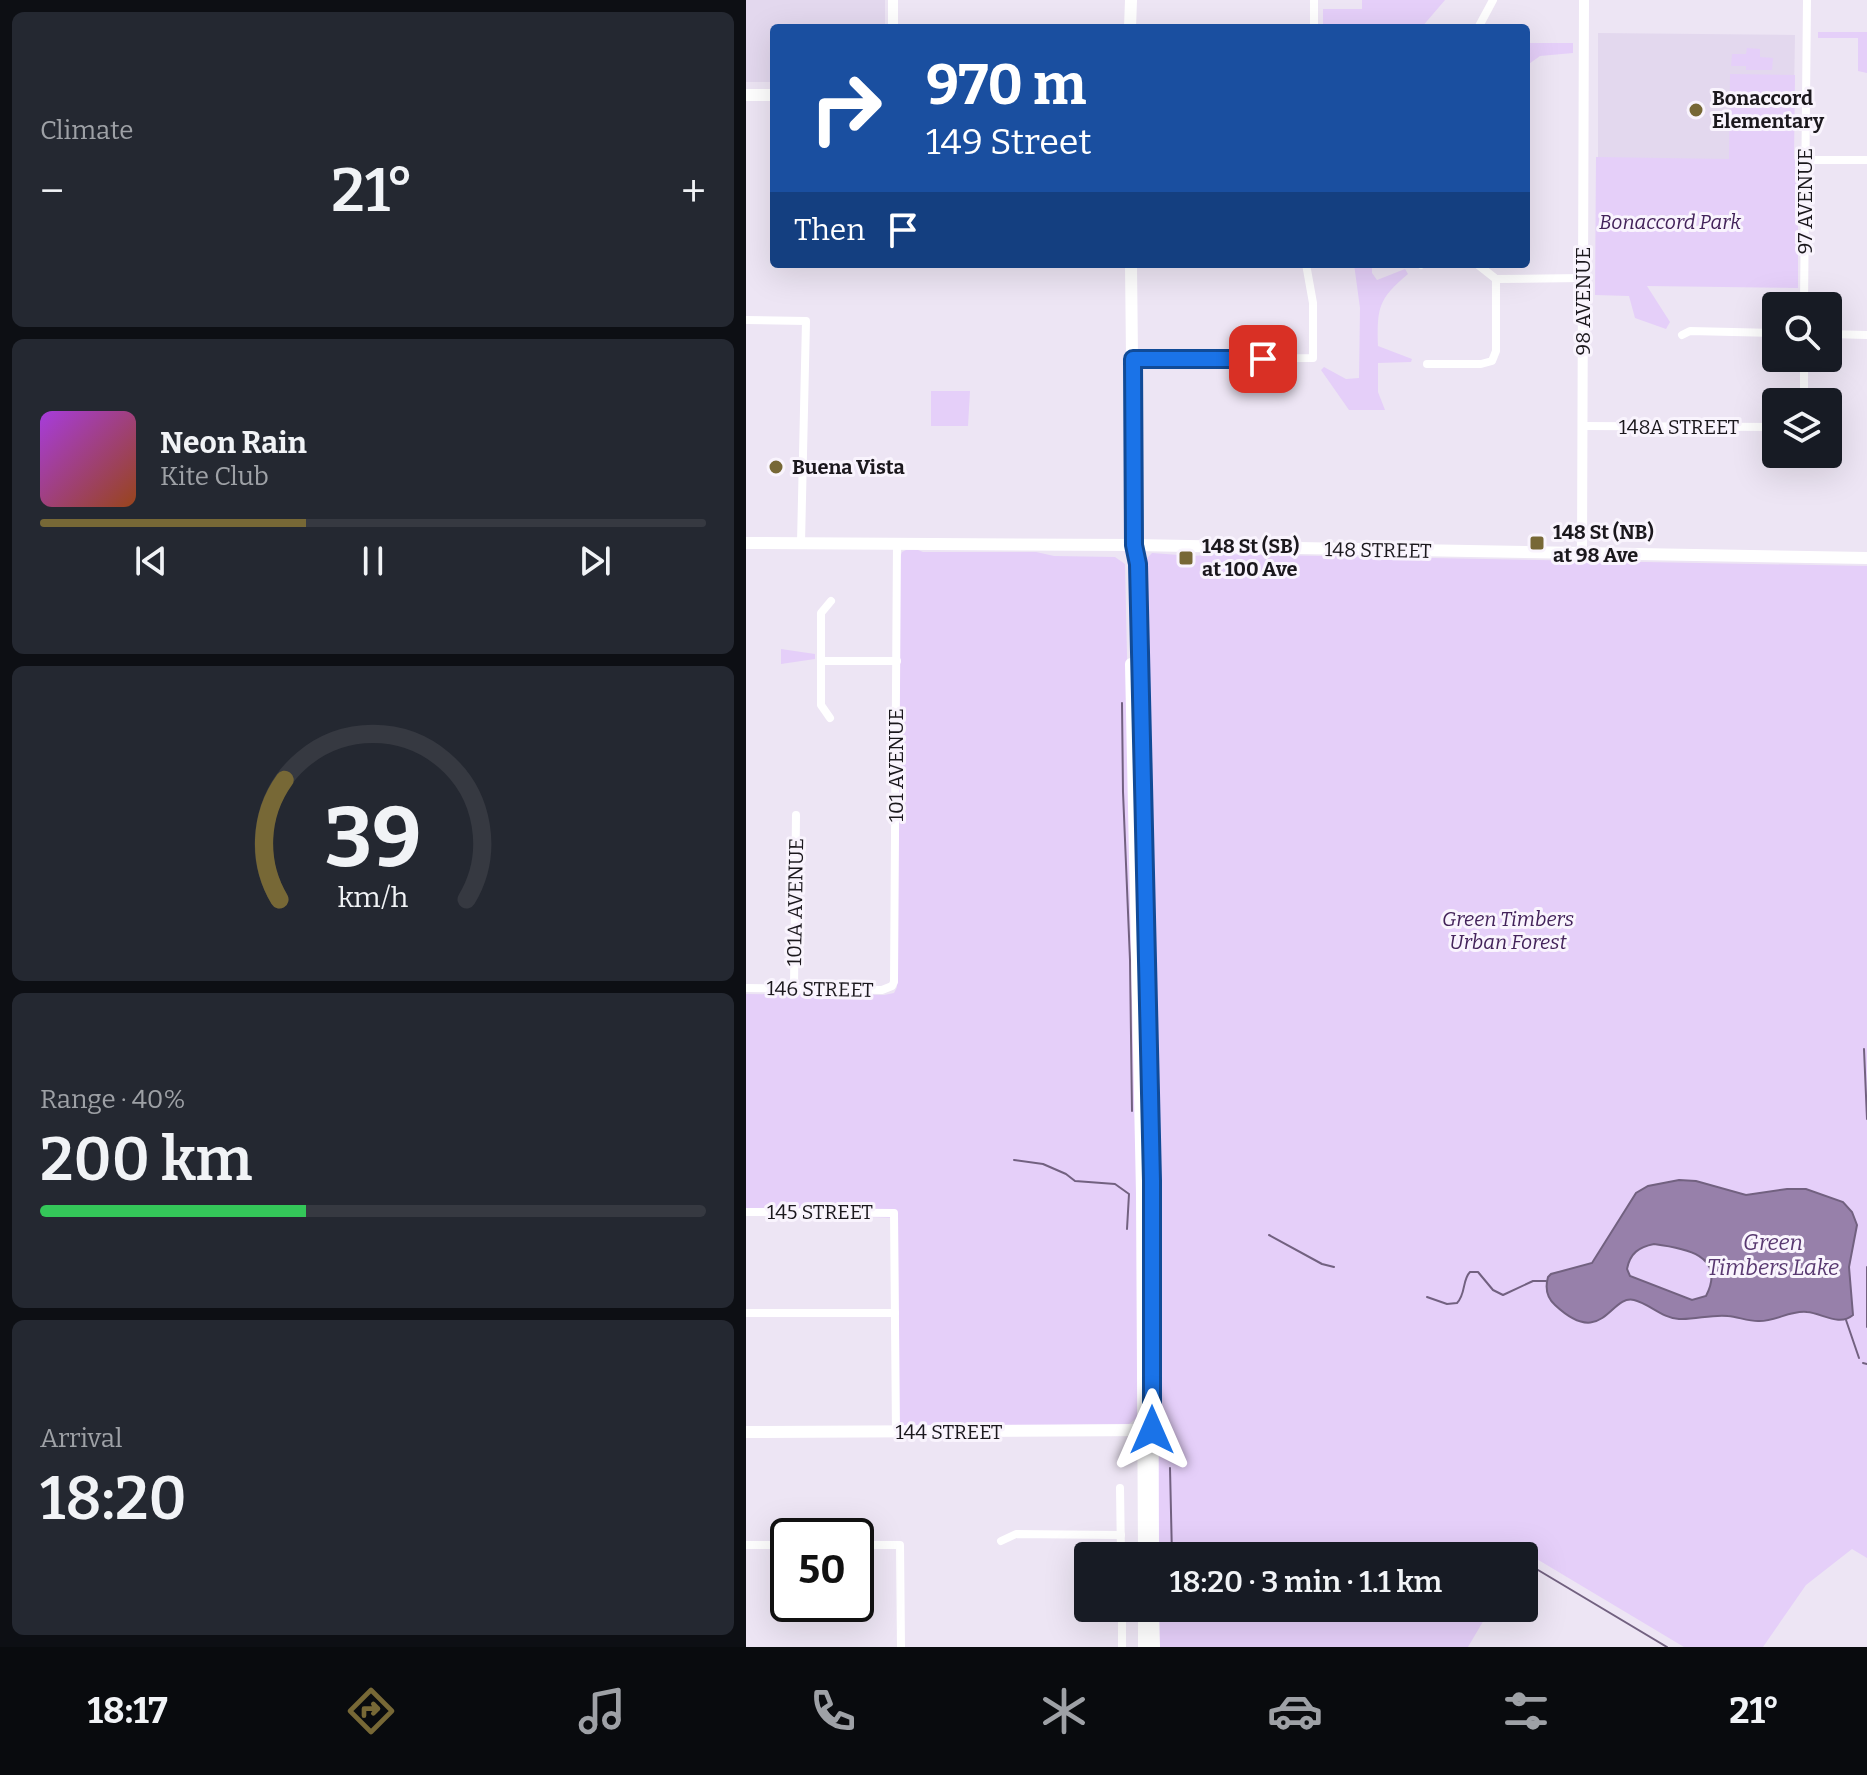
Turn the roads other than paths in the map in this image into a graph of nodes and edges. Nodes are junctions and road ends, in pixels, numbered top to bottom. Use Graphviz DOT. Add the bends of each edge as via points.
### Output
graph roads {
  1 [pos="893,0"];
  2 [pos="1131,0"];
  3 [pos="1314,0"];
  4 [pos="1493,0"];
  5 [pos="1584,0"];
  6 [pos="1807,0"];
  7 [pos="893,24"];
  8 [pos="1130,24"];
  9 [pos="1314,24"];
  10 [pos="1480,24"];
  11 [pos="746,95"];
  12 [pos="770,95"];
  13 [pos="1805,160"];
  14 [pos="1867,160"];
  15 [pos="1131,268"];
  16 [pos="1307,268"];
  17 [pos="1482,268"];
  18 [pos="1583,278"];
  19 [pos="1496,279"];
  20 [pos="1804,292"];
  21 [pos="746,320"];
  22 [pos="1762,333"];
  23 [pos="1842,334"];
  24 [pos="1682,335"];
  25 [pos="1867,335"];
  26 [pos="1133,359"];
  27 [pos="1427,364"];
  28 [pos="1583,426"];
  29 [pos="1762,427"];
  30 [pos="746,543"];
  31 [pos="801,543"];
  32 [pos="897,543"];
  33 [pos="1134,545"];
  34 [pos="1582,554"];
  35 [pos="1867,558"];
  36 [pos="831,601"];
  37 [pos="822,661"];
  38 [pos="897,661"];
  39 [pos="830,718"];
  40 [pos="796,815"];
  41 [pos="892,986"];
  42 [pos="746,988"];
  43 [pos="794,989"];
  44 [pos="746,1212"];
  45 [pos="746,1313"];
  46 [pos="895,1313"];
  47 [pos="1148,1430"];
  48 [pos="746,1432"];
  49 [pos="896,1432"];
  50 [pos="1120,1488"];
  51 [pos="1121,1535"];
  52 [pos="1001,1541"];
  53 [pos="1121,1542"];
  54 [pos="1144,1542"];
  55 [pos="1152,1542"];
  56 [pos="746,1545"];
  57 [pos="770,1545"];
  58 [pos="874,1545"];
  59 [pos="1122,1622"];
  60 [pos="1144,1622"];
  61 [pos="1153,1622"];
  62 [pos="901,1647"];
  63 [pos="1122,1647"];
  64 [pos="1144,1647"];
  65 [pos="1154,1647"];
  1 -- 7 [label="street"];
  2 -- 8 [label="main road"];
  3 -- 9 [label="street"];
  4 -- 10 [label="street"];
  5 -- 18 [label="street, 98 AVENUE"];
  6 -- 13 [label="street, 97 AVENUE"];
  11 -- 12 [label="main road"];
  13 -- 14 [label="street"];
  13 -- 20 [label="street, 97 AVENUE"];
  15 -- 26 [label="main road"];
  16 -- 26 [label="street" via="1313,358"];
  17 -- 19 [label="street"];
  18 -- 19 [label="street"];
  18 -- 28 [label="street, 98 AVENUE"];
  19 -- 27 [label="street" via="1492,361"];
  21 -- 31 [label="street" via="806,321"];
  22 -- 24 [label="street"];
  23 -- 25 [label="street"];
  26 -- 33 [label="main road"];
  28 -- 29 [label="street, 148A STREET"];
  28 -- 34 [label="street, 98 AVENUE"];
  30 -- 31 [label="main road, 148 STREET"];
  31 -- 32 [label="main road, 148 STREET"];
  32 -- 33 [label="main road, 148 STREET"];
  32 -- 38 [label="street, 101 AVENUE"];
  33 -- 34 [label="main road, 148 STREET"];
  33 -- 47 [label="main road" via="1129,564"];
  34 -- 35 [label="main road, 148 STREET"];
  36 -- 37 [label="street" via="821,613"];
  37 -- 38 [label="street"];
  37 -- 39 [label="street" via="821,705"];
  38 -- 41 [label="street, 101 AVENUE"];
  40 -- 43 [label="street, 101A AVENUE"];
  41 -- 43 [label="street, 146 STREET"];
  42 -- 43 [label="street, 146 STREET"];
  44 -- 46 [label="street, 145 STREET" via="894,1213"];
  45 -- 46 [label="street"];
  46 -- 49 [label="street"];
  47 -- 49 [label="main road, 144 STREET"];
  47 -- 54 [label="main road"];
  47 -- 55 [label="main road"];
  48 -- 49 [label="main road, 144 STREET"];
  50 -- 51 [label="street"];
  51 -- 52 [label="street" via="1016,1534"];
  51 -- 53 [label="street"];
  56 -- 57 [label="street"];
  58 -- 62 [label="street" via="900,1545"];
  59 -- 63 [label="street"];
  60 -- 64 [label="main road"];
  61 -- 65 [label="main road"];
}
